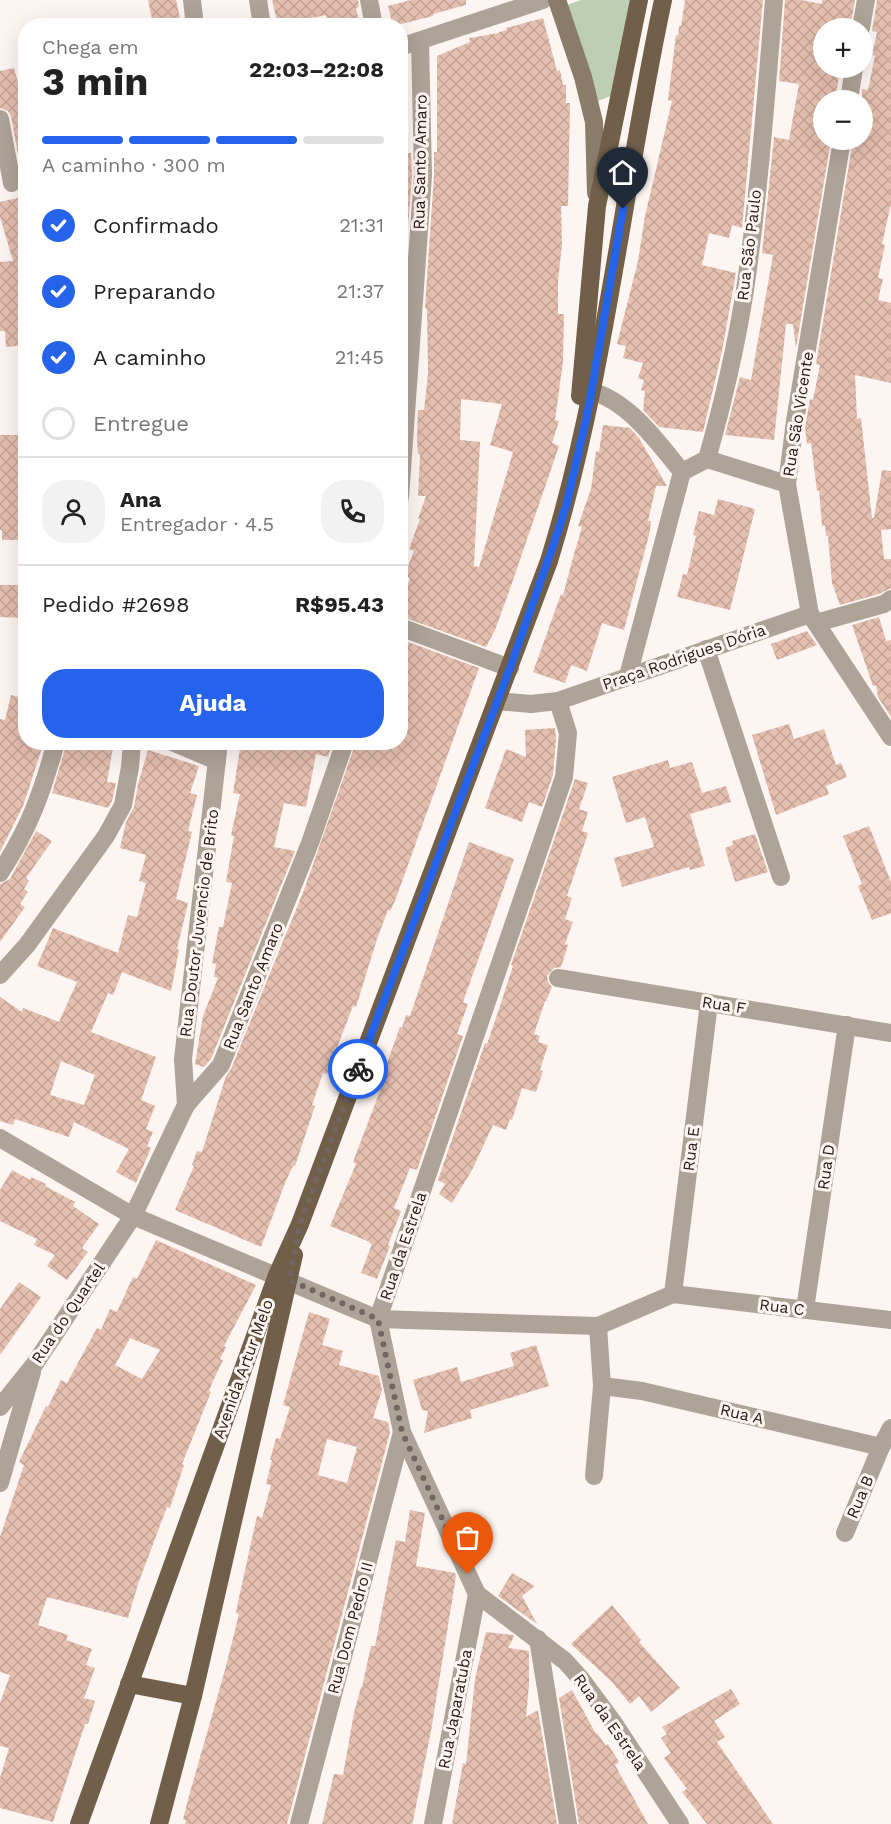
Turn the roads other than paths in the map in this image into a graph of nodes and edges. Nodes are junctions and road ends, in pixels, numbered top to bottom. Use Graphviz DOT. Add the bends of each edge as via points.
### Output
graph roads {
  1 [pos="192,0"];
  2 [pos="258,0"];
  3 [pos="369,0"];
  4 [pos="543,0"];
  5 [pos="557,0"];
  6 [pos="639,0"];
  7 [pos="663,0"];
  8 [pos="774,0"];
  9 [pos="866,0"];
  10 [pos="194,18"];
  11 [pos="261,18"];
  12 [pos="372,18"];
  13 [pos="863,18"];
  14 [pos="420,41"];
  15 [pos="408,45"];
  16 [pos="617,114"];
  17 [pos="639,118"];
  18 [pos="0,119"];
  19 [pos="840,150"];
  20 [pos="12,182"];
  21 [pos="597,207"];
  22 [pos="408,385"];
  23 [pos="586,390"];
  24 [pos="707,459"];
  25 [pos="682,472"];
  26 [pos="787,484"];
  27 [pos="891,598"];
  28 [pos="813,618"];
  29 [pos="408,630"];
  30 [pos="706,649"];
  31 [pos="510,668"];
  32 [pos="628,676"];
  33 [pos="496,701"];
  34 [pos="558,701"];
  35 [pos="891,737"];
  36 [pos="54,750"];
  37 [pos="131,750"];
  38 [pos="342,750"];
  39 [pos="218,752"];
  40 [pos="0,873"];
  41 [pos="781,877"];
  42 [pos="0,975"];
  43 [pos="558,978"];
  44 [pos="709,1003"];
  45 [pos="847,1025"];
  46 [pos="891,1033"];
  47 [pos="186,1105"];
  48 [pos="0,1138"];
  49 [pos="133,1216"];
  50 [pos="283,1278"];
  51 [pos="673,1294"];
  52 [pos="805,1310"];
  53 [pos="378,1319"];
  54 [pos="891,1320"];
  55 [pos="598,1326"];
  56 [pos="34,1365"];
  57 [pos="602,1386"];
  58 [pos="0,1407"];
  59 [pos="891,1428"];
  60 [pos="402,1432"];
  61 [pos="881,1447"];
  62 [pos="594,1476"];
  63 [pos="0,1483"];
  64 [pos="846,1533"];
  65 [pos="477,1594"];
  66 [pos="538,1639"];
  67 [pos="129,1684"];
  68 [pos="193,1696"];
  69 [pos="79,1824"];
  70 [pos="159,1824"];
  71 [pos="298,1824"];
  72 [pos="433,1824"];
  73 [pos="568,1824"];
  74 [pos="680,1824"];
  1 -- 10 [label="street"];
  2 -- 11 [label="street"];
  3 -- 12 [label="street"];
  4 -- 14 [label="street"];
  5 -- 21 [label="street" via="594,122"];
  6 -- 16 [label="main road"];
  7 -- 17 [label="main road"];
  8 -- 24 [label="street, Rua São Paulo" via="745,290 726,389"];
  9 -- 13 [label="street"];
  14 -- 15 [label="street"];
  14 -- 22 [label="street, Rua Santo Amaro" via="423,175"];
  16 -- 17 [label="main road"];
  16 -- 21 [label="main road"];
  17 -- 23 [label="main road"];
  18 -- 20 [label="street"];
  19 -- 26 [label="street, Rua São Vicente"];
  21 -- 23 [label="main road"];
  23 -- 25 [label="street" via="612,400 634,418"];
  23 -- 31 [label="main road, Avenida Artur Melo" via="579,452 566,506"];
  24 -- 25 [label="street"];
  24 -- 26 [label="street"];
  25 -- 32 [label="street"];
  26 -- 28 [label="street, Rua São Vicente"];
  27 -- 28 [label="street, Praça Rodrigues Dória" via="884,604"];
  28 -- 30 [label="street, Praça Rodrigues Dória"];
  28 -- 35 [label="street, Rua São Vicente"];
  29 -- 31 [label="street"];
  30 -- 32 [label="street, Praça Rodrigues Dória"];
  30 -- 41 [label="street"];
  31 -- 33 [label="main road, Avenida Artur Melo"];
  32 -- 34 [label="street, Praça Rodrigues Dória"];
  33 -- 34 [label="street, Praça Rodrigues Dória"];
  33 -- 50 [label="main road, Avenida Artur Melo"];
  34 -- 53 [label="street, Rua da Estrela" via="568,733 564,777"];
  36 -- 40 [label="street" via="42,794 19,845"];
  37 -- 42 [label="street" via="123,805 106,836 27,945"];
  38 -- 47 [label="street, Rua Santo Amaro" via="310,843 221,1065"];
  39 -- 47 [label="street, Rua Doutor Juvencio de Brito" via="183,1059"];
  43 -- 44 [label="street, Rua F"];
  44 -- 45 [label="street, Rua F"];
  44 -- 51 [label="street, Rua E"];
  45 -- 46 [label="street, Rua F"];
  45 -- 52 [label="street, Rua D"];
  47 -- 49 [label="street, Rua Santo Amaro"];
  48 -- 49 [label="street"];
  49 -- 50 [label="street"];
  49 -- 56 [label="street, Rua do Quartel"];
  50 -- 53 [label="street"];
  50 -- 67 [label="main road, Avenida Artur Melo"];
  50 -- 68 [label="main road, Avenida Artur Melo"];
  51 -- 52 [label="street, Rua C"];
  51 -- 55 [label="street"];
  52 -- 54 [label="street, Rua C"];
  53 -- 55 [label="street"];
  53 -- 60 [label="street, Rua da Estrela"];
  55 -- 57 [label="street"];
  56 -- 58 [label="street, Rua do Quartel"];
  56 -- 63 [label="street"];
  57 -- 61 [label="street, Rua A" via="642,1391"];
  57 -- 62 [label="street"];
  59 -- 61 [label="street, Rua B"];
  60 -- 65 [label="street, Rua da Estrela"];
  60 -- 71 [label="street, Rua Dom Pedro II"];
  61 -- 64 [label="street, Rua B"];
  65 -- 66 [label="street, Rua da Estrela"];
  65 -- 72 [label="street, Rua Japaratuba"];
  66 -- 73 [label="street"];
  66 -- 74 [label="street, Rua da Estrela" via="582,1680"];
  67 -- 68 [label="main road"];
  67 -- 69 [label="main road, Avenida Artur Melo"];
  68 -- 70 [label="main road, Avenida Artur Melo"];
}
